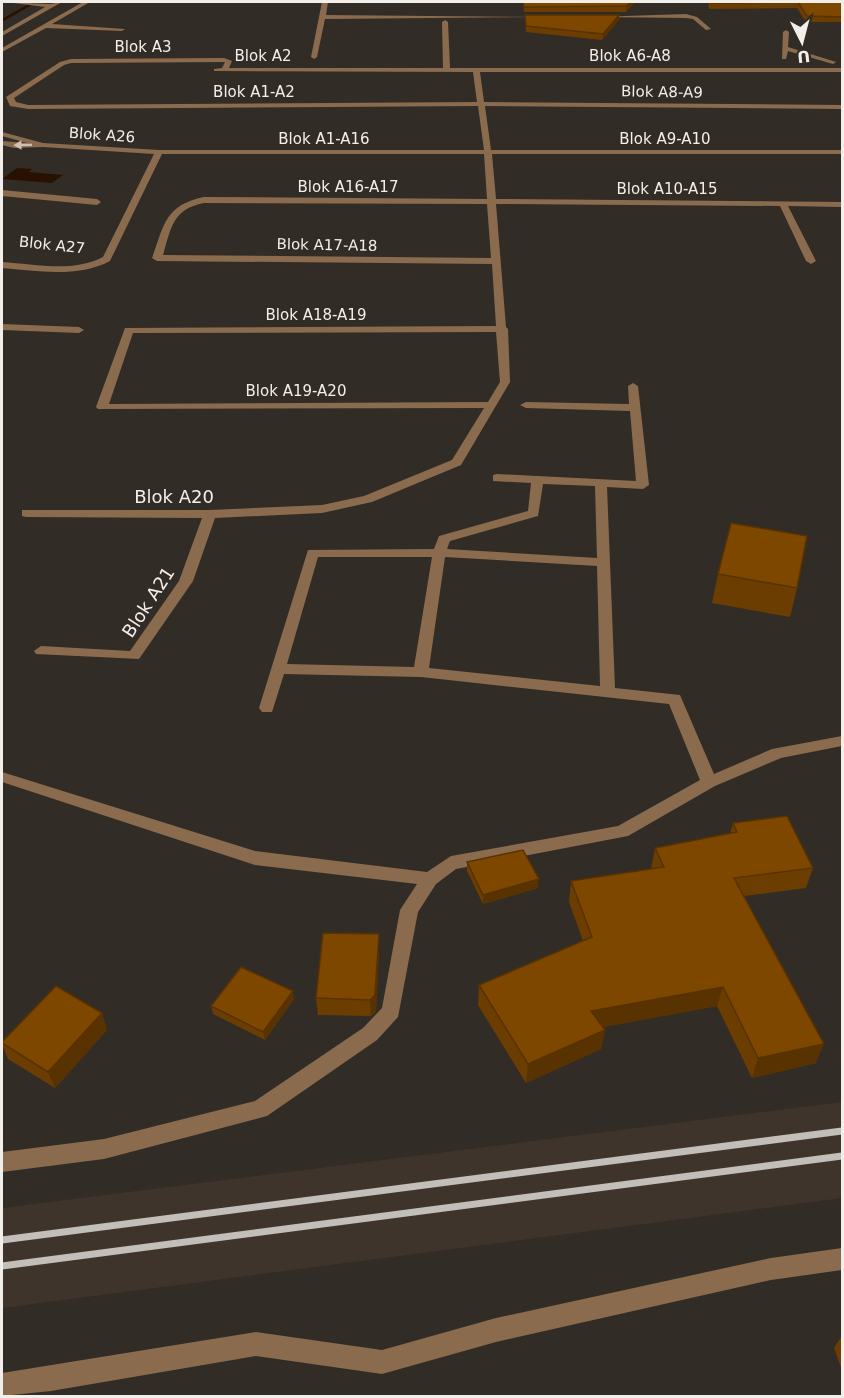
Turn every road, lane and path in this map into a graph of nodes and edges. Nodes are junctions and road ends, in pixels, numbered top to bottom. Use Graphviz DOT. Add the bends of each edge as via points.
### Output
graph roads {
  1 [pos="10,2"];
  2 [pos="59,2"];
  3 [pos="87,2"];
  4 [pos="325,2"];
  5 [pos="2,6"];
  6 [pos="49,6"];
  7 [pos="322,17"];
  8 [pos="555,17"];
  9 [pos="591,17"];
  10 [pos="445,22"];
  11 [pos="43,26"];
  12 [pos="708,28"];
  13 [pos="122,29"];
  14 [pos="786,32"];
  15 [pos="2,34"];
  16 [pos="784,48"];
  17 [pos="2,50"];
  18 [pos="314,57"];
  19 [pos="833,62"];
  20 [pos="51,70"];
  21 [pos="74,70"];
  22 [pos="202,70"];
  23 [pos="225,70"];
  24 [pos="447,70"];
  25 [pos="476,70"];
  26 [pos="785,70"];
  27 [pos="843,70"];
  28 [pos="481,104"];
  29 [pos="843,107"];
  30 [pos="2,134"];
  31 [pos="2,143"];
  32 [pos="43,145"];
  33 [pos="159,152"];
  34 [pos="843,152"];
  35 [pos="488,153"];
  36 [pos="2,193"];
  37 [pos="491,201"];
  38 [pos="97,202"];
  39 [pos="783,204"];
  40 [pos="843,204"];
  41 [pos="2,255"];
  42 [pos="157,258"];
  43 [pos="497,261"];
  44 [pos="810,261"];
  45 [pos="2,265"];
  46 [pos="100,265"];
  47 [pos="2,327"];
  48 [pos="502,329"];
  49 [pos="79,330"];
  50 [pos="633,386"];
  51 [pos="491,405"];
  52 [pos="526,405"];
  53 [pos="102,407"];
  54 [pos="634,408"];
  55 [pos="497,478"];
  56 [pos="537,481"];
  57 [pos="601,484"];
  58 [pos="26,513"];
  59 [pos="210,514"];
  60 [pos="439,554"];
  61 [pos="603,562"];
  62 [pos="41,651"];
  63 [pos="280,669"];
  64 [pos="422,672"];
  65 [pos="608,692"];
  66 [pos="267,708"];
  67 [pos="843,741"];
  68 [pos="4,777"];
  69 [pos="709,782"];
  70 [pos="430,879"];
  71 [pos="2,1162"];
  72 [pos="843,1259"];
  73 [pos="2,1385"];
  1 -- 5 [label="street"];
  1 -- 6 [label="street"];
  2 -- 6 [label="street"];
  3 -- 11 [label="street"];
  4 -- 7 [label="street"];
  6 -- 15 [label="street"];
  7 -- 8 [label="street" via="530,13"];
  7 -- 18 [label="street"];
  9 -- 12 [label="street" via="686,16"];
  10 -- 24 [label="street"];
  11 -- 13 [label="street"];
  11 -- 17 [label="street"];
  14 -- 16 [label="street"];
  16 -- 19 [label="street"];
  16 -- 26 [label="street"];
  20 -- 21 [label="street"];
  20 -- 23 [label="street, Blok A3" via="71,61 201,60 229,61"];
  20 -- 28 [label="street, Blok A1-A2" via="10,97 13,104"];
  22 -- 23 [label="street, Blok A2"];
  23 -- 24 [label="street, Blok A2"];
  24 -- 25 [label="street, Blok A2"];
  25 -- 26 [label="street, Blok A6-A8"];
  25 -- 28 [label="street, Blok A20"];
  26 -- 27 [label="street, Blok A6-A8"];
  28 -- 29 [label="street, Blok A8-A9"];
  28 -- 35 [label="street, Blok A20"];
  30 -- 32 [label="street"];
  32 -- 31 [label="street, one-way"];
  32 -- 33 [label="street, Blok A26"];
  33 -- 35 [label="street, Blok A1-A16"];
  33 -- 46 [label="street" via="107,260"];
  34 -- 35 [label="street, Blok A9-A10"];
  35 -- 37 [label="street, Blok A20"];
  36 -- 38 [label="street"];
  37 -- 39 [label="street, Blok A10-A15"];
  37 -- 42 [label="street, Blok A16-A17" via="187,202 174,211"];
  37 -- 43 [label="street, Blok A20"];
  39 -- 40 [label="street, Blok A10-A15"];
  39 -- 44 [label="street"];
  41 -- 46 [label="street, Blok A27"];
  42 -- 43 [label="street, Blok A17-A18"];
  43 -- 48 [label="street, Blok A20"];
  45 -- 46 [label="street"];
  47 -- 49 [label="street"];
  48 -- 51 [label="street, Blok A20" via="505,382"];
  48 -- 53 [label="street, Blok A18-A19" via="129,330"];
  50 -- 54 [label="street"];
  51 -- 53 [label="street, Blok A19-A20"];
  51 -- 59 [label="street, Blok A20" via="457,462 368,499 322,509"];
  52 -- 54 [label="street"];
  54 -- 57 [label="street" via="643,485"];
  55 -- 56 [label="street"];
  56 -- 57 [label="street"];
  56 -- 60 [label="street" via="534,513 444,539"];
  57 -- 61 [label="street"];
  58 -- 59 [label="street, Blok A20"];
  59 -- 62 [label="street, Blok A21" via="186,581 134,656"];
  60 -- 61 [label="street"];
  60 -- 63 [label="street" via="313,553"];
  60 -- 64 [label="street"];
  61 -- 65 [label="street"];
  63 -- 64 [label="street"];
  63 -- 66 [label="street"];
  64 -- 65 [label="street"];
  65 -- 69 [label="street" via="675,699"];
  67 -- 69 [label="street" via="778,753"];
  68 -- 70 [label="street" via="255,858"];
  69 -- 70 [label="street" via="622,832 451,863"];
  70 -- 71 [label="street" via="409,910 391,1011 370,1034 260,1109 104,1149"];
  72 -- 73 [label="street" via="771,1269 496,1330 382,1362 256,1344"];
}
